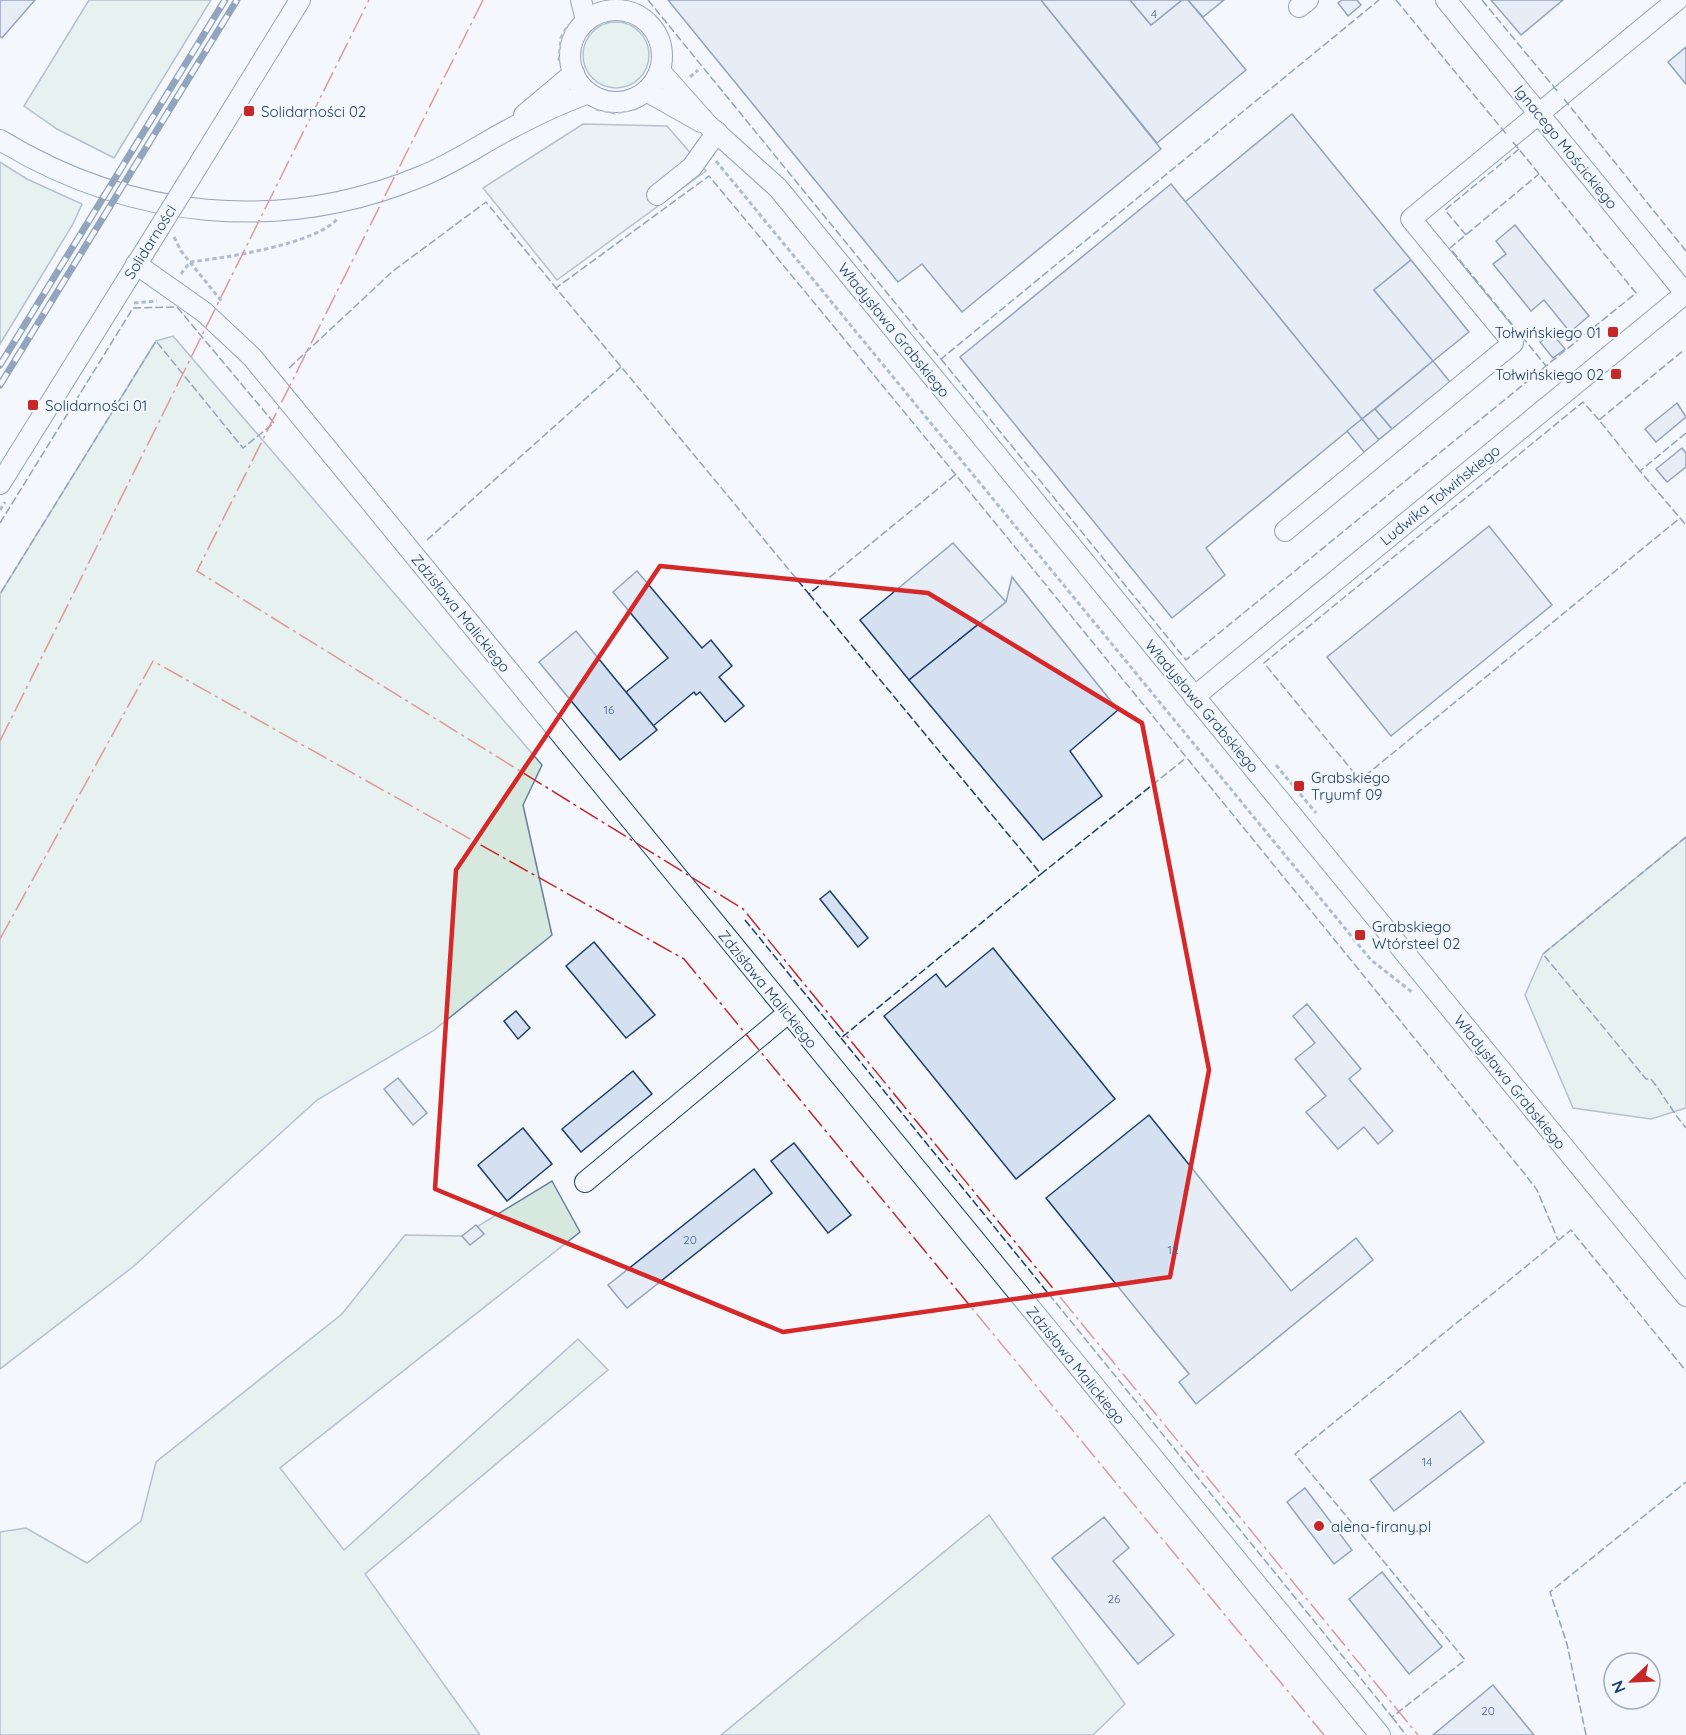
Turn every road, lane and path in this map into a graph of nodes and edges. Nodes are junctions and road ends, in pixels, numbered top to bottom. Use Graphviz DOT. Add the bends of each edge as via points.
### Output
graph roads {
  1 [pos="300,0"];
  2 [pos="581,0"];
  3 [pos="1446,0"];
  4 [pos="1677,0"];
  5 [pos="604,5"];
  6 [pos="578,20"];
  7 [pos="565,70"];
  8 [pos="660,71"];
  9 [pos="589,100"];
  10 [pos="644,100"];
  11 [pos="1539,114"];
  12 [pos="713,129"];
  13 [pos="506,131"];
  14 [pos="0,140"];
  15 [pos="705,149"];
  16 [pos="657,195"];
  17 [pos="339,218"];
  18 [pos="166,230"];
  19 [pos="136,264"];
  20 [pos="1686,294"];
  21 [pos="159,302"];
  22 [pos="129,306"];
  23 [pos="0,484"];
  24 [pos="1285,531"];
  25 [pos="1194,697"];
  26 [pos="1284,850"];
  27 [pos="788,1013"];
  28 [pos="585,1182"];
  29 [pos="1686,1296"];
  30 [pos="1380,1735"];
  1 -- 18 [label="street, Solidarności, bridge" via="186,185"];
  2 -- 6 [label="street"];
  3 -- 11 [label="street, Ignacego Mościckiego"];
  4 -- 11 [label="street"];
  5 -- 6 [label="street"];
  5 -- 8 [label="street" via="635,14 655,31 662,57"];
  6 -- 7 [label="street"];
  6 -- 7 [label="path" via="561,38"];
  7 -- 9 [label="street"];
  7 -- 13 [label="street"];
  8 -- 10 [label="street"];
  8 -- 12 [label="street, Władysława Grabskiego"];
  9 -- 10 [label="street"];
  9 -- 10 [label="path" via="615,113"];
  9 -- 13 [label="street"];
  10 -- 12 [label="street, Władysława Grabskiego"];
  11 -- 20 [label="street, Ignacego Mościckiego"];
  11 -- 24 [label="street" via="1411,219 1513,343"];
  12 -- 15 [label="street"];
  12 -- 25 [label="street, Władysława Grabskiego" via="778,188"];
  13 -- 14 [label="street" via="471,153 384,190 337,202 255,212 202,210 129,198 83,183"];
  15 -- 16 [label="street" via="692,167"];
  15 -- 26 [label="path"];
  17 -- 18 [label="path" via="326,229 265,249 190,262"];
  18 -- 19 [label="street, Solidarności"];
  19 -- 23 [label="street, Solidarności"];
  19 -- 27 [label="street, Zdzisława Malickiego" via="204,312 247,351"];
  20 -- 25 [label="street, Ludwika Tołwińskiego"];
  21 -- 22 [label="path" via="151,300"];
  25 -- 29 [label="street, Władysława Grabskiego"];
  27 -- 28 [label="street"];
  27 -- 30 [label="street, Zdzisława Malickiego"];
}
